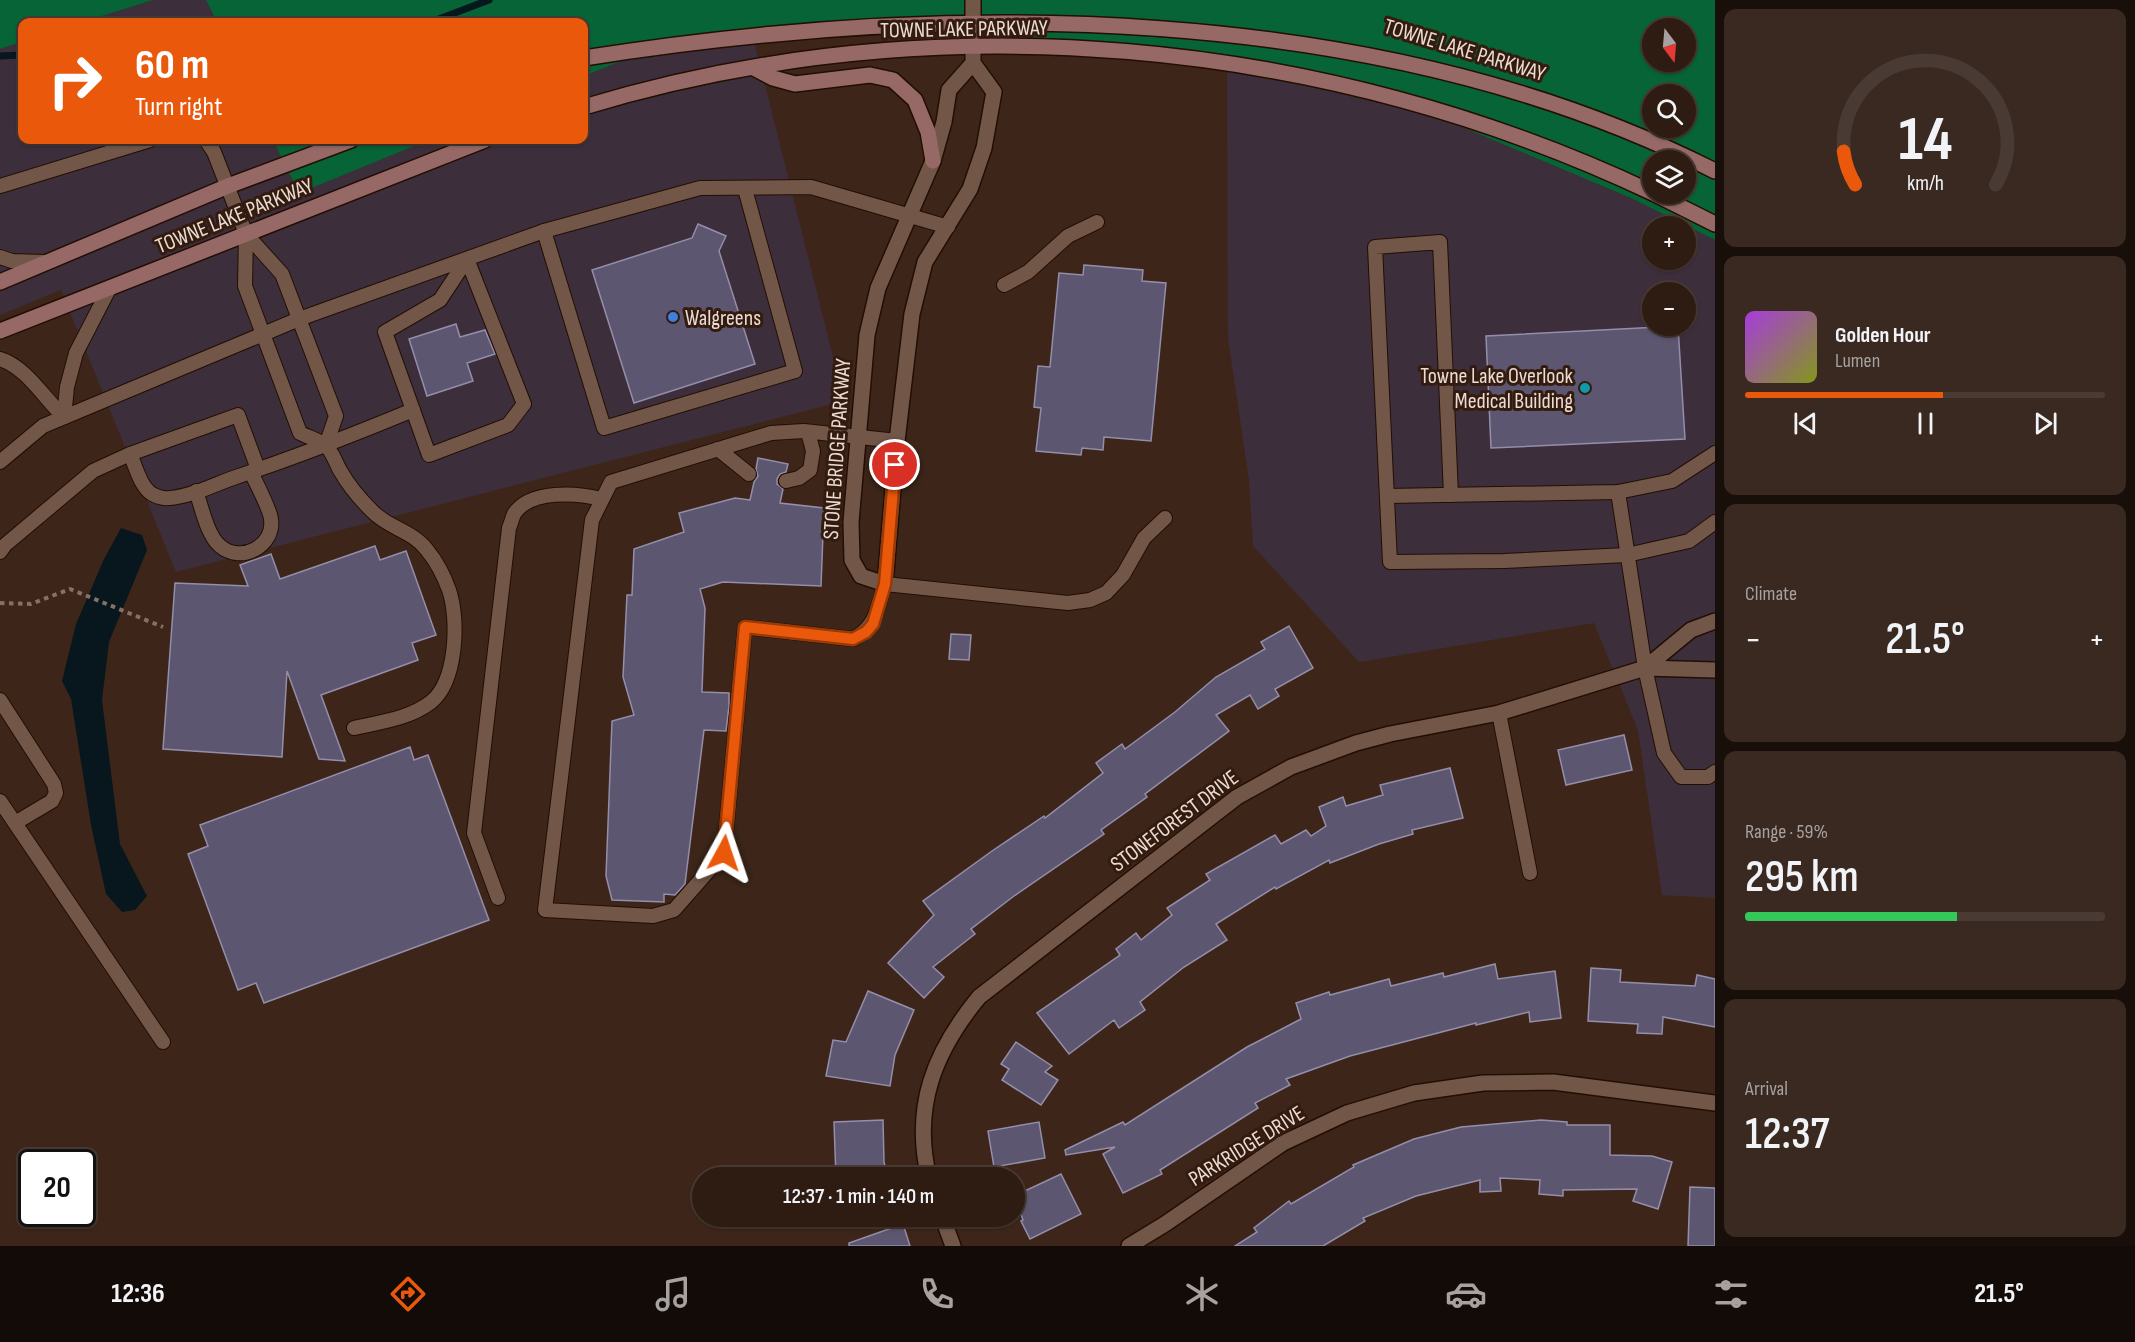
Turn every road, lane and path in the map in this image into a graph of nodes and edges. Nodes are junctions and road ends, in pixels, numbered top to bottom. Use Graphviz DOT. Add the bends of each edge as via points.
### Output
graph roads {
  1 [pos="993,0"];
  2 [pos="969,1"];
  3 [pos="759,21"];
  4 [pos="1322,32"];
  5 [pos="972,46"];
  6 [pos="588,57"];
  7 [pos="973,63"];
  8 [pos="754,68"];
  9 [pos="588,106"];
  10 [pos="137,144"];
  11 [pos="208,144"];
  12 [pos="340,144"];
  13 [pos="475,144"];
  14 [pos="933,161"];
  15 [pos="1715,171"];
  16 [pos="0,186"];
  17 [pos="228,186"];
  18 [pos="1642,187"];
  19 [pos="745,189"];
  20 [pos="1676,204"];
  21 [pos="908,215"];
  22 [pos="1097,222"];
  23 [pos="1715,224"];
  24 [pos="948,227"];
  25 [pos="544,231"];
  26 [pos="246,234"];
  27 [pos="0,257"];
  28 [pos="467,259"];
  29 [pos="46,261"];
  30 [pos="0,282"];
  31 [pos="1004,285"];
  32 [pos="109,290"];
  33 [pos="299,320"];
  34 [pos="0,331"];
  35 [pos="263,334"];
  36 [pos="0,359"];
  37 [pos="413,410"];
  38 [pos="64,417"];
  39 [pos="808,432"];
  40 [pos="859,437"];
  41 [pos="897,441"];
  42 [pos="327,446"];
  43 [pos="718,449"];
  44 [pos="1715,453"];
  45 [pos="130,454"];
  46 [pos="0,462"];
  47 [pos="255,471"];
  48 [pos="749,474"];
  49 [pos="786,481"];
  50 [pos="196,491"];
  51 [pos="1618,492"];
  52 [pos="1451,495"];
  53 [pos="1387,496"];
  54 [pos="602,500"];
  55 [pos="1165,518"];
  56 [pos="1715,522"];
  57 [pos="0,552"];
  58 [pos="1627,555"];
  59 [pos="885,584"];
  60 [pos="0,603"];
  61 [pos="1715,621"];
  62 [pos="163,627"];
  63 [pos="1645,668"];
  64 [pos="1715,670"];
  65 [pos="0,700"];
  66 [pos="1499,713"];
  67 [pos="354,728"];
  68 [pos="1715,772"];
  69 [pos="0,801"];
  70 [pos="15,823"];
  71 [pos="1530,873"];
  72 [pos="498,898"];
  73 [pos="163,1042"];
  74 [pos="1715,1103"];
  75 [pos="927,1167"];
  76 [pos="946,1227"];
  77 [pos="953,1246"];
  78 [pos="1129,1246"];
  1 -- 2 [label="main road, TOWNE LAKE PARKWAY"];
  2 -- 5 [label="street"];
  3 -- 6 [label="main road" via="627,45"];
  4 -- 15 [label="main road, TOWNE LAKE PARKWAY" via="1499,80 1629,130"];
  5 -- 7 [label="street"];
  5 -- 8 [label="main road, TOWNE LAKE PARKWAY" via="835,56"];
  5 -- 18 [label="main road, TOWNE LAKE PARKWAY" via="1152,53 1301,74 1492,127"];
  7 -- 14 [label="street, STONE BRIDGE PARKWAY" via="949,90"];
  7 -- 24 [label="street" via="994,92 984,148 970,189"];
  8 -- 9 [label="main road, TOWNE LAKE PARKWAY" via="671,83"];
  8 -- 14 [label="main road" via="795,84 870,75 893,80 915,100 928,132"];
  10 -- 16 [label="lane"];
  11 -- 17 [label="lane"];
  12 -- 17 [label="main road, TOWNE LAKE PARKWAY"];
  13 -- 26 [label="main road, TOWNE LAKE PARKWAY"];
  14 -- 21 [label="street, STONE BRIDGE PARKWAY"];
  17 -- 26 [label="lane"];
  17 -- 29 [label="main road, TOWNE LAKE PARKWAY"];
  19 -- 21 [label="lane" via="811,187"];
  19 -- 25 [label="lane" via="700,188"];
  19 -- 25 [label="lane" via="795,371 604,428"];
  20 -- 23 [label="main road, TOWNE LAKE PARKWAY"];
  21 -- 24 [label="lane"];
  21 -- 40 [label="street, STONE BRIDGE PARKWAY" via="878,288 867,335"];
  22 -- 31 [label="lane" via="1068,236 1028,272"];
  24 -- 41 [label="street" via="925,262 912,314"];
  25 -- 28 [label="lane"];
  26 -- 32 [label="main road, TOWNE LAKE PARKWAY"];
  26 -- 33 [label="lane" via="282,274"];
  26 -- 35 [label="lane" via="245,286"];
  27 -- 29 [label="lane"];
  28 -- 33 [label="lane"];
  28 -- 37 [label="lane" via="440,300 385,332"];
  28 -- 37 [label="lane" via="524,404 508,425 429,455"];
  29 -- 30 [label="main road, TOWNE LAKE PARKWAY"];
  32 -- 34 [label="main road, TOWNE LAKE PARKWAY"];
  32 -- 38 [label="lane" via="76,353"];
  33 -- 35 [label="lane"];
  33 -- 42 [label="lane" via="336,416"];
  35 -- 38 [label="lane"];
  35 -- 42 [label="lane" via="300,433"];
  36 -- 38 [label="lane" via="12,362 24,372"];
  37 -- 42 [label="lane"];
  38 -- 46 [label="lane" via="43,426"];
  39 -- 40 [label="lane"];
  39 -- 43 [label="lane" via="771,433"];
  39 -- 49 [label="lane" via="813,451 810,470"];
  40 -- 41 [label="lane"];
  40 -- 59 [label="street, STONE BRIDGE PARKWAY" via="851,522 852,560 861,576"];
  41 -- 59 [label="street"];
  42 -- 47 [label="lane"];
  42 -- 67 [label="lane" via="357,496 375,514 427,549 446,583 453,606 452,662 442,690 417,710"];
  43 -- 48 [label="lane"];
  43 -- 54 [label="lane" via="611,482"];
  44 -- 51 [label="lane" via="1672,481"];
  45 -- 47 [label="lane" via="238,416"];
  45 -- 50 [label="lane" via="152,494 166,499"];
  45 -- 57 [label="lane" via="93,471"];
  47 -- 50 [label="lane"];
  47 -- 50 [label="lane" via="272,519 267,539 250,552 230,552 220,546 213,538"];
  51 -- 52 [label="lane"];
  51 -- 58 [label="lane"];
  52 -- 53 [label="lane"];
  52 -- 53 [label="lane" via="1440,242 1375,247"];
  53 -- 58 [label="lane" via="1390,562"];
  54 -- 59 [label="lane" via="592,520 545,910 653,916 674,910 724,853 745,627 853,639 873,624"];
  54 -- 72 [label="lane" via="579,494 530,501 514,514 509,528 474,833"];
  55 -- 59 [label="lane" via="1144,538 1123,575 1106,593 1090,600 1068,603"];
  56 -- 58 [label="lane" via="1689,541"];
  58 -- 63 [label="lane"];
  60 -- 62 [label="path" via="31,604 70,589"];
  61 -- 63 [label="street, STONEFOREST DRIVE" via="1690,630"];
  63 -- 64 [label="street, STONEFOREST DRIVE"];
  63 -- 66 [label="street, STONEFOREST DRIVE"];
  63 -- 68 [label="lane" via="1664,753 1681,777 1708,777"];
  65 -- 70 [label="lane" via="56,793 52,801"];
  66 -- 71 [label="lane"];
  66 -- 75 [label="street, STONEFOREST DRIVE" via="1356,742 1291,767 1246,792 979,997 939,1055 928,1088 923,1122"];
  69 -- 70 [label="lane"];
  70 -- 73 [label="lane"];
  74 -- 78 [label="street, PARKRIDGE DRIVE" via="1553,1082 1483,1083 1414,1093 1347,1113 1283,1143"];
  76 -- 77 [label="street"];
}
